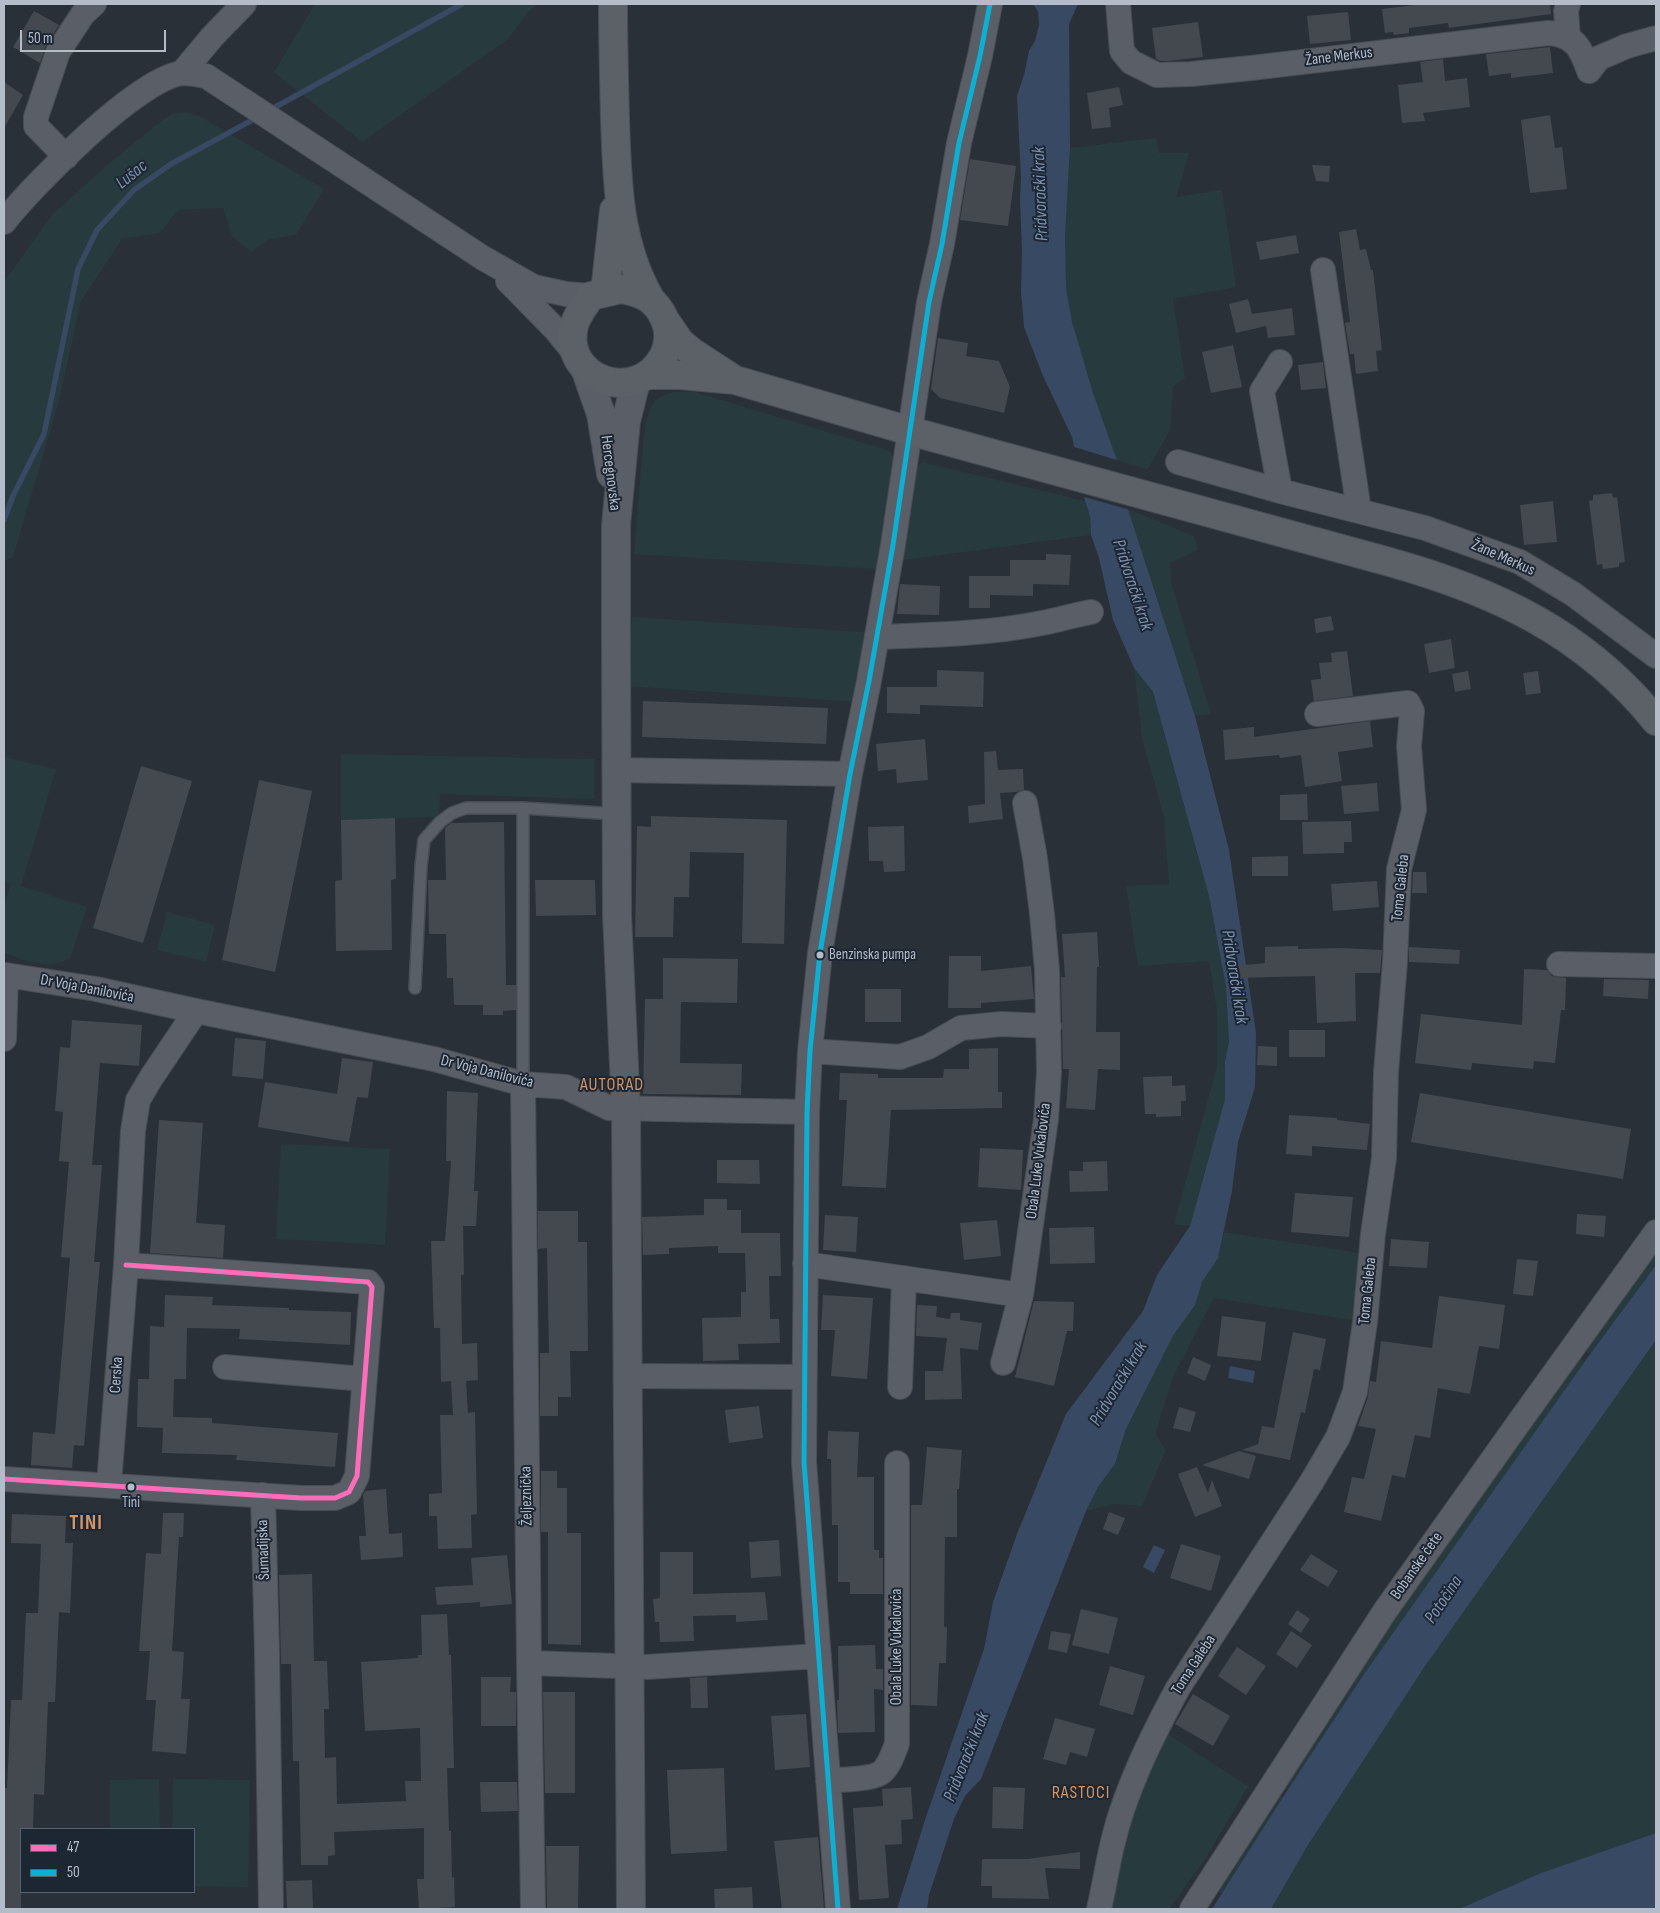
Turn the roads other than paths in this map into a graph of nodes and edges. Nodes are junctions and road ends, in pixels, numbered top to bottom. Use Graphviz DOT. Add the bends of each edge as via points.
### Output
graph roads {
  1 [pos="94,4"];
  2 [pos="244,4"];
  3 [pos="613,4"];
  4 [pos="990,4"];
  5 [pos="1118,4"];
  6 [pos="1568,4"];
  7 [pos="1568,38"];
  8 [pos="1656,38"];
  9 [pos="182,73"];
  10 [pos="66,157"];
  11 [pos="617,186"];
  12 [pos="4,222"];
  13 [pos="484,258"];
  14 [pos="1323,270"];
  15 [pos="598,294"];
  16 [pos="651,300"];
  17 [pos="667,323"];
  18 [pos="581,362"];
  19 [pos="1280,362"];
  20 [pos="642,378"];
  21 [pos="735,380"];
  22 [pos="910,432"];
  23 [pos="1178,462"];
  24 [pos="1280,491"];
  25 [pos="1359,511"];
  26 [pos="616,525"];
  27 [pos="1090,612"];
  28 [pos="877,637"];
  29 [pos="1656,656"];
  30 [pos="1318,714"];
  31 [pos="1656,721"];
  32 [pos="616,770"];
  33 [pos="850,774"];
  34 [pos="1026,803"];
  35 [pos="523,808"];
  36 [pos="616,814"];
  37 [pos="1559,964"];
  38 [pos="1656,966"];
  39 [pos="415,988"];
  40 [pos="196,1011"];
  41 [pos="1049,1026"];
  42 [pos="4,1039"];
  43 [pos="810,1051"];
  44 [pos="523,1084"];
  45 [pos="626,1109"];
  46 [pos="807,1112"];
  47 [pos="1656,1232"];
  48 [pos="806,1264"];
  49 [pos="126,1265"];
  50 [pos="904,1278"];
  51 [pos="1021,1295"];
  52 [pos="1003,1363"];
  53 [pos="225,1367"];
  54 [pos="627,1376"];
  55 [pos="804,1377"];
  56 [pos="364,1379"];
  57 [pos="900,1387"];
  58 [pos="897,1463"];
  59 [pos="4,1478"];
  60 [pos="109,1484"];
  61 [pos="262,1495"];
  62 [pos="819,1656"];
  63 [pos="529,1663"];
  64 [pos="629,1666"];
  65 [pos="828,1780"];
  66 [pos="271,1909"];
  67 [pos="533,1909"];
  68 [pos="631,1909"];
  69 [pos="838,1909"];
  70 [pos="1099,1909"];
  71 [pos="1192,1909"];
  1 -- 10 [label="street" via="83,14 58,52 36,117 36,126"];
  2 -- 9 [label="street"];
  3 -- 11 [label="main road"];
  4 -- 22 [label="street" via="929,302"];
  5 -- 7 [label="street, Žane Merkus" via="1122,51 1132,62 1157,75 1251,68 1548,33"];
  6 -- 7 [label="street"];
  7 -- 8 [label="street" via="1581,49 1589,71 1599,58"];
  9 -- 10 [label="street" via="154,84 97,127"];
  9 -- 13 [label="street" via="206,76"];
  10 -- 12 [label="street" via="20,201"];
  11 -- 15 [label="main road" via="606,269"];
  11 -- 16 [label="main road" via="639,279"];
  13 -- 15 [label="street" via="534,287 566,294"];
  13 -- 18 [label="street" via="556,330"];
  14 -- 25 [label="street"];
  15 -- 16 [label="main road" via="621,289 637,292"];
  15 -- 18 [label="main road" via="580,311 574,326 573,342"];
  16 -- 17 [label="main road"];
  17 -- 20 [label="main road" via="666,352 659,365"];
  17 -- 21 [label="main road" via="680,342"];
  18 -- 20 [label="main road" via="596,377 608,382 622,384"];
  18 -- 26 [label="street, Hercegnovska" via="601,414 607,441"];
  19 -- 24 [label="street" via="1262,391"];
  20 -- 21 [label="main road" via="680,375"];
  20 -- 26 [label="street, Hercegnovska" via="626,421"];
  21 -- 22 [label="main road"];
  22 -- 28 [label="street"];
  22 -- 31 [label="main road" via="1443,578 1537,619 1589,654 1625,685"];
  23 -- 24 [label="street, Žane Merkus"];
  24 -- 25 [label="street, Žane Merkus"];
  25 -- 29 [label="street, Žane Merkus" via="1425,528 1520,562 1572,594"];
  26 -- 32 [label="street"];
  27 -- 28 [label="street" via="1000,629"];
  28 -- 33 [label="street"];
  30 -- 70 [label="street, Toma Galeba" via="1408,703 1412,711 1409,746 1414,810 1399,869 1384,1158 1355,1392 1338,1437 1311,1484 1164,1713 1129,1791 1112,1845"];
  32 -- 33 [label="street"];
  32 -- 36 [label="street"];
  33 -- 43 [label="street" via="820,953"];
  34 -- 41 [label="street, Obala Luke Vukalovića" via="1042,914"];
  35 -- 36 [label="lane"];
  35 -- 39 [label="lane" via="466,808 440,822 424,840"];
  35 -- 44 [label="lane"];
  36 -- 45 [label="street"];
  37 -- 38 [label="street"];
  40 -- 42 [label="street, Dr Voja Danilovića" via="96,989 6,975"];
  40 -- 44 [label="street, Dr Voja Danilovića" via="434,1059"];
  40 -- 49 [label="street" via="138,1100 133,1131"];
  41 -- 43 [label="street" via="1001,1024 961,1028 928,1047 900,1056"];
  41 -- 51 [label="street, Obala Luke Vukalovića" via="1046,1118"];
  43 -- 46 [label="street"];
  44 -- 45 [label="street, Dr Voja Danilovića" via="566,1087 608,1108"];
  44 -- 63 [label="street, Željeznička"];
  45 -- 46 [label="street, Dr Voja Danilovića"];
  45 -- 54 [label="street"];
  46 -- 48 [label="street"];
  47 -- 71 [label="street, Bobanske čete" via="1386,1611"];
  48 -- 50 [label="street"];
  48 -- 55 [label="street"];
  49 -- 56 [label="street, Šumadijska" via="368,1282 372,1287"];
  49 -- 60 [label="street, Cerska"];
  50 -- 51 [label="street"];
  50 -- 57 [label="street"];
  51 -- 52 [label="street, Obala Luke Vukalovića"];
  53 -- 56 [label="street"];
  54 -- 55 [label="street"];
  54 -- 64 [label="street"];
  55 -- 62 [label="street" via="804,1462"];
  56 -- 61 [label="street, Šumadijska" via="357,1476 349,1492 336,1498"];
  58 -- 65 [label="street, Obala Luke Vukalovića" via="897,1744 891,1761 875,1776"];
  59 -- 60 [label="street"];
  60 -- 61 [label="street"];
  61 -- 66 [label="street, Šumadijska"];
  62 -- 64 [label="street"];
  62 -- 65 [label="street"];
  63 -- 64 [label="street"];
  63 -- 67 [label="street, Željeznička"];
  64 -- 68 [label="street"];
  65 -- 69 [label="street"];
}
